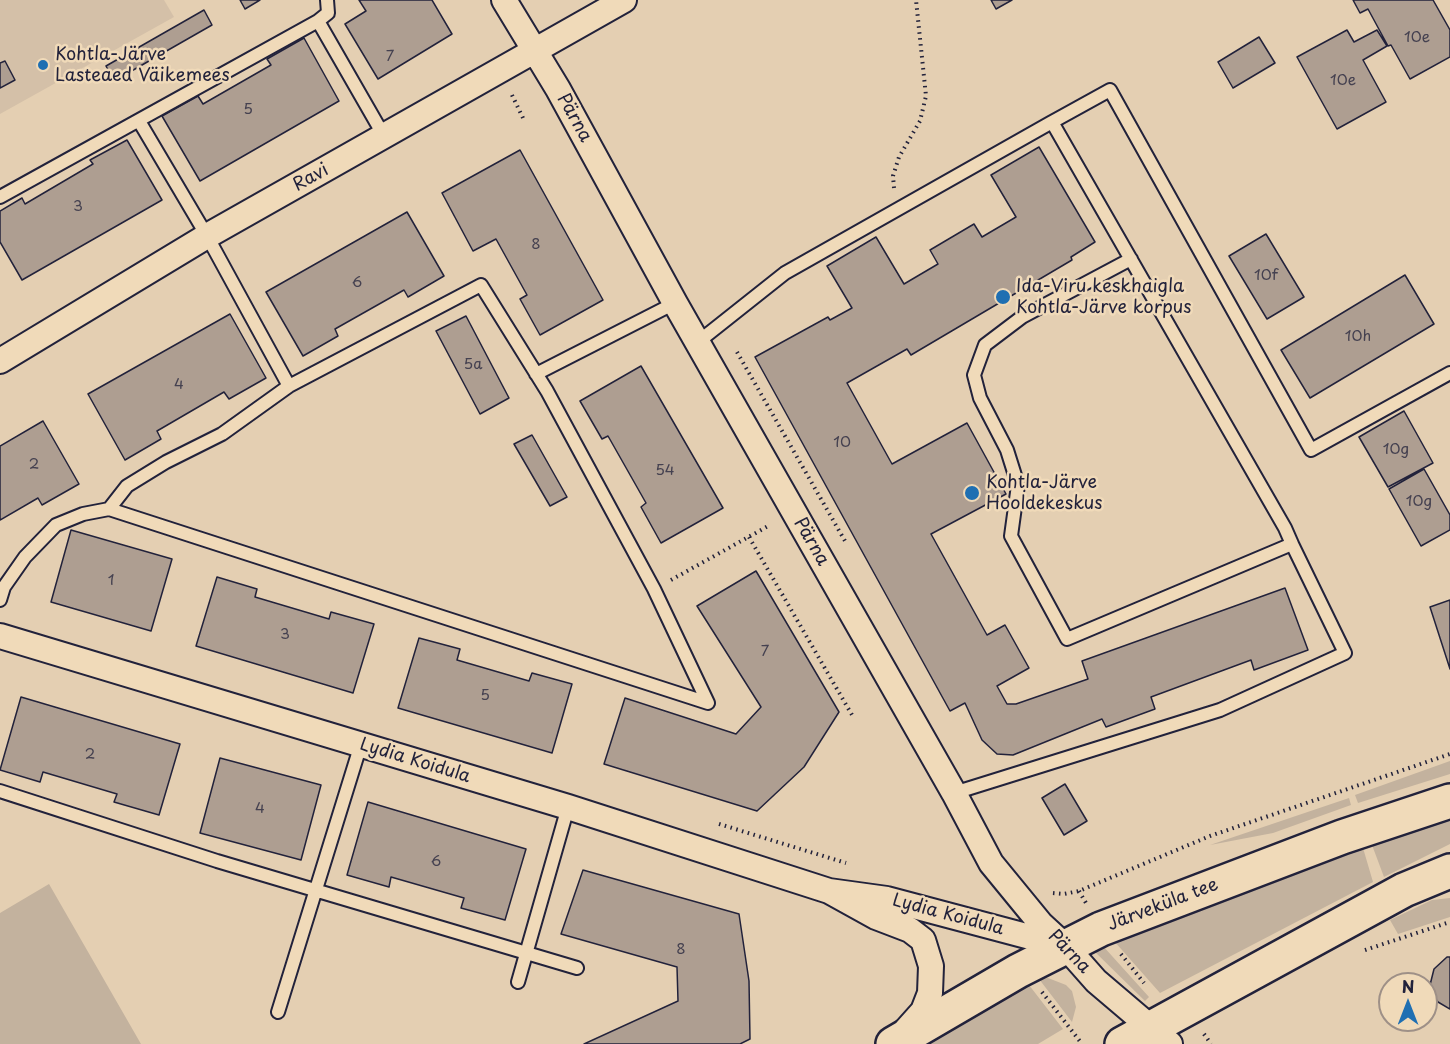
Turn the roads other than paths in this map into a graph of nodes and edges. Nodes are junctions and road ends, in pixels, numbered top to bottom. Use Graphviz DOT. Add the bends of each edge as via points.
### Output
graph roads {
  1 [pos="327,0"];
  2 [pos="504,0"];
  3 [pos="624,0"];
  4 [pos="318,21"];
  5 [pos="536,51"];
  6 [pos="139,121"];
  7 [pos="1052,122"];
  8 [pos="384,136"];
  9 [pos="0,197"];
  10 [pos="207,236"];
  11 [pos="1131,259"];
  12 [pos="675,303"];
  13 [pos="698,342"];
  14 [pos="0,361"];
  15 [pos="1450,373"];
  16 [pos="536,374"];
  17 [pos="288,386"];
  18 [pos="109,509"];
  19 [pos="1292,544"];
  20 [pos="0,600"];
  21 [pos="0,636"];
  22 [pos="361,744"];
  23 [pos="0,791"];
  24 [pos="954,793"];
  25 [pos="1450,801"];
  26 [pos="568,807"];
  27 [pos="1450,872"];
  28 [pos="316,890"];
  29 [pos="828,891"];
  30 [pos="1066,947"];
  31 [pos="526,953"];
  32 [pos="577,968"];
  33 [pos="518,982"];
  34 [pos="278,1012"];
  35 [pos="1166,1029"];
  36 [pos="887,1044"];
  37 [pos="893,1044"];
  38 [pos="1122,1044"];
  1 -- 4 [label="lane" via="328,13"];
  2 -- 5 [label="street, Pärna"];
  3 -- 5 [label="street, Ravi"];
  4 -- 6 [label="lane"];
  4 -- 8 [label="lane"];
  5 -- 8 [label="street, Ravi"];
  5 -- 12 [label="street, Pärna"];
  6 -- 9 [label="lane"];
  6 -- 10 [label="lane"];
  7 -- 11 [label="lane"];
  7 -- 13 [label="lane" via="785,273"];
  7 -- 15 [label="lane" via="1110,90 1311,450"];
  8 -- 10 [label="street, Ravi"];
  10 -- 14 [label="street, Ravi"];
  10 -- 17 [label="lane"];
  11 -- 19 [label="lane"];
  11 -- 19 [label="lane" via="1022,317 985,345 974,375 980,398 1008,450 1018,485 1011,536 1067,639"];
  12 -- 13 [label="street, Pärna"];
  12 -- 16 [label="lane"];
  13 -- 24 [label="street, Pärna"];
  16 -- 17 [label="lane" via="481,285"];
  16 -- 18 [label="lane" via="654,589 708,703"];
  17 -- 18 [label="lane" via="222,434 127,486"];
  18 -- 20 [label="lane" via="56,525 25,557 4,587"];
  19 -- 24 [label="lane" via="1345,653 1220,710"];
  21 -- 22 [label="street, Lydia Koidula"];
  22 -- 26 [label="street, Lydia Koidula"];
  22 -- 28 [label="lane"];
  23 -- 28 [label="lane"];
  24 -- 30 [label="street, Pärna" via="991,863 1041,924"];
  25 -- 30 [label="main road, Järveküla tee" via="1342,837 1101,928"];
  26 -- 29 [label="street, Lydia Koidula"];
  26 -- 31 [label="lane"];
  27 -- 35 [label="main road" via="1404,890"];
  28 -- 31 [label="lane"];
  28 -- 34 [label="lane"];
  29 -- 30 [label="street, Lydia Koidula" via="887,898"];
  29 -- 36 [label="street, Lydia Koidula" via="910,930 927,948 932,975 927,1002 916,1020"];
  30 -- 35 [label="street, Pärna" via="1096,981"];
  30 -- 37 [label="main road, Järveküla tee"];
  31 -- 32 [label="lane"];
  31 -- 33 [label="lane"];
  35 -- 38 [label="main road"];
}
